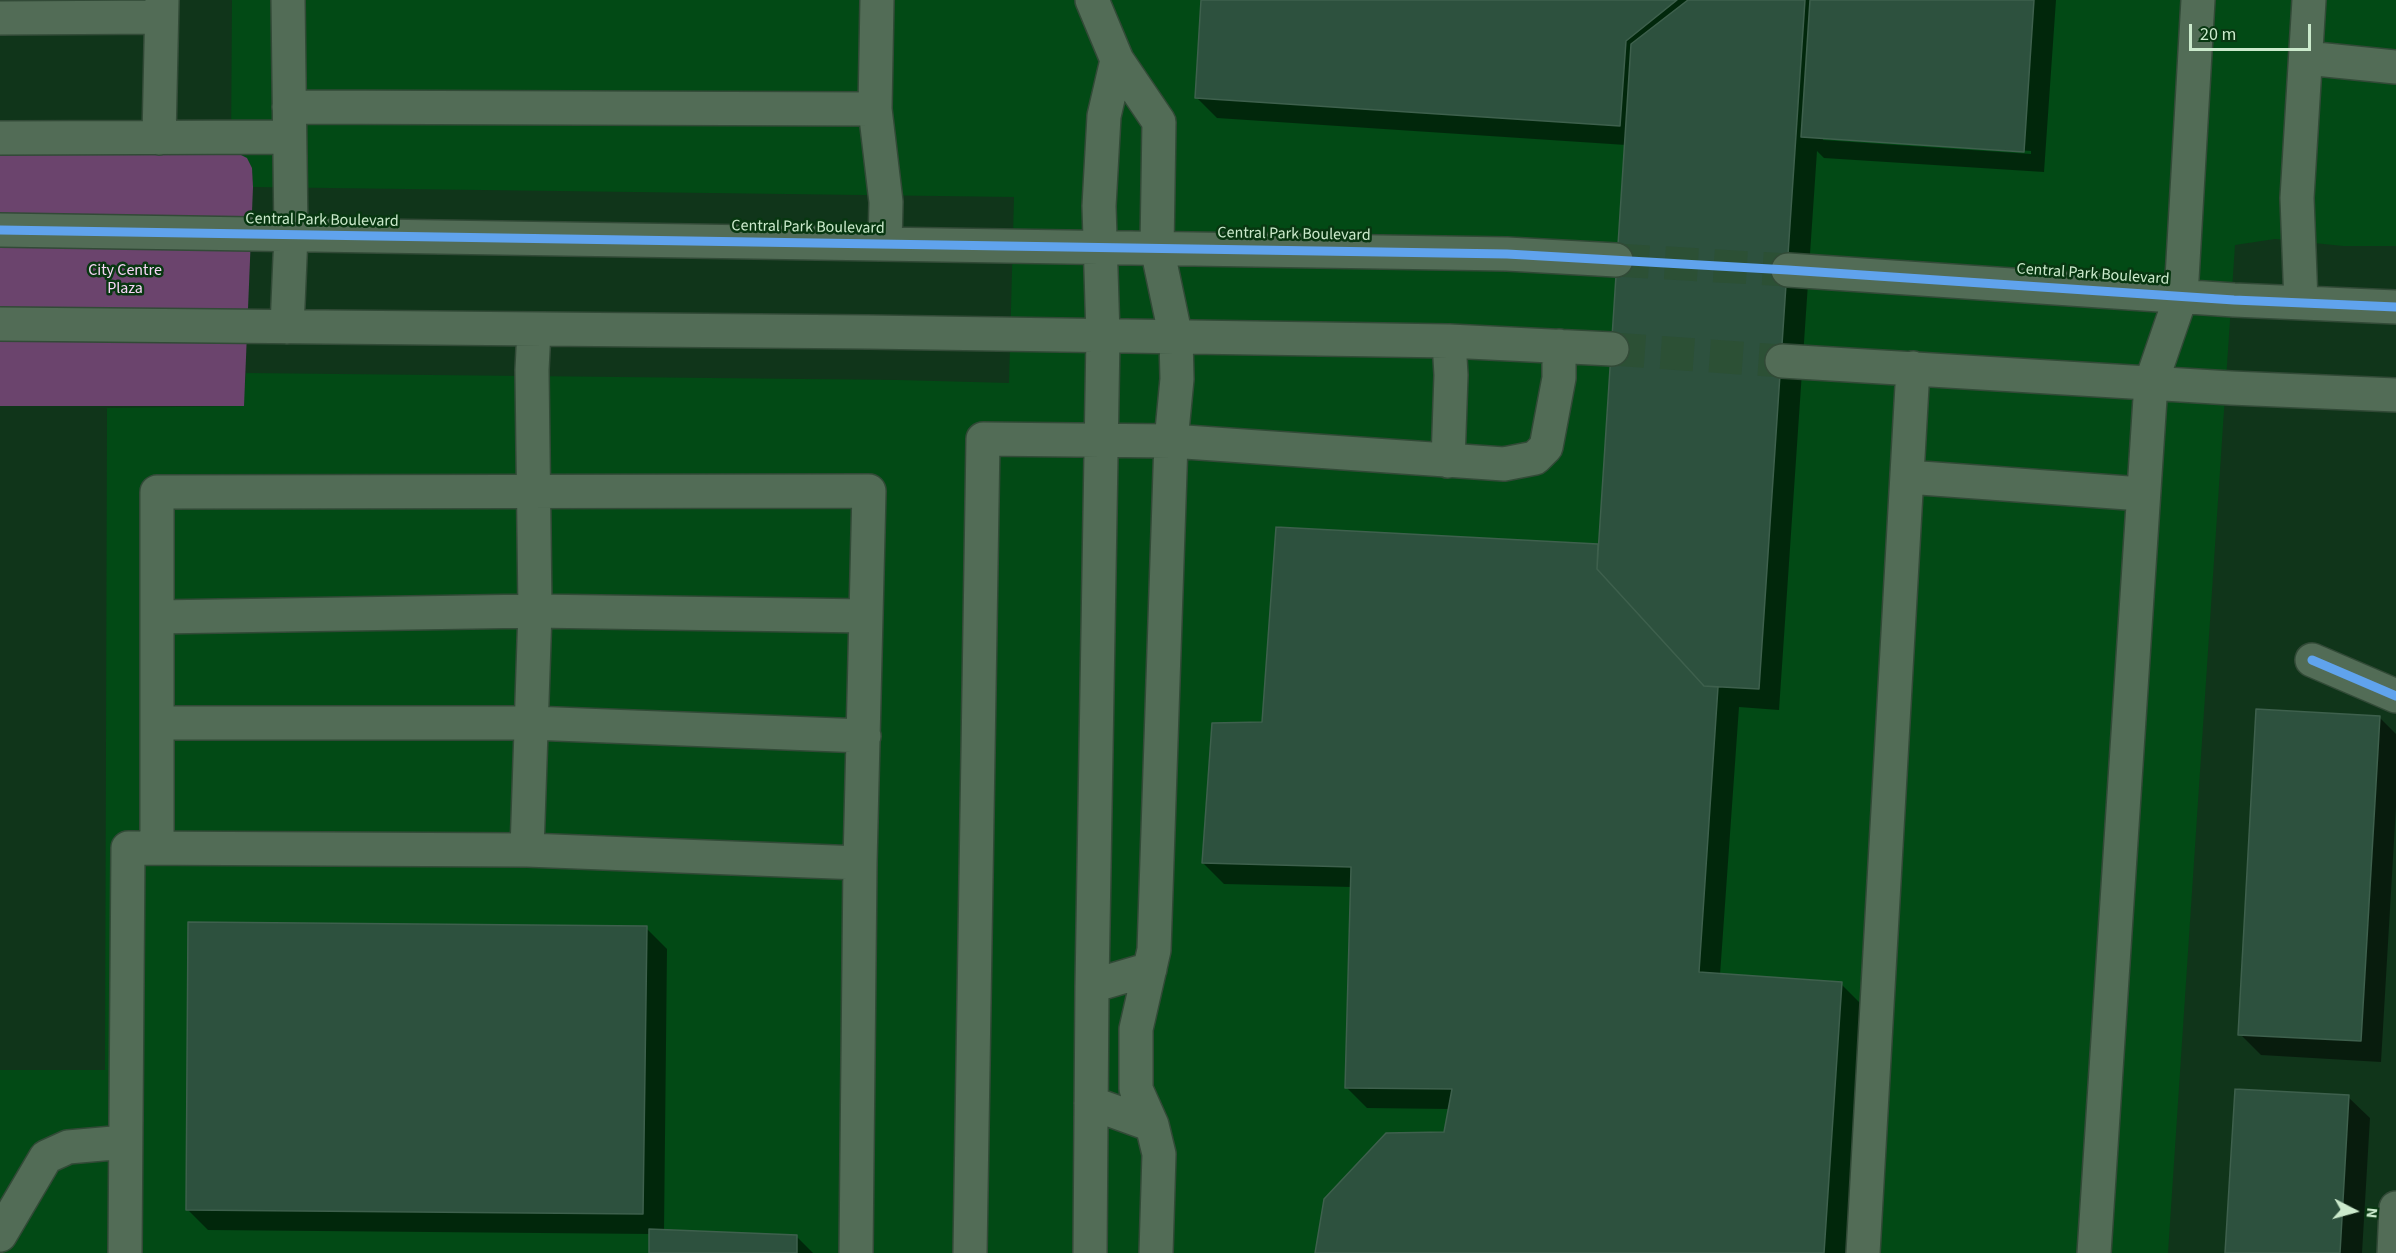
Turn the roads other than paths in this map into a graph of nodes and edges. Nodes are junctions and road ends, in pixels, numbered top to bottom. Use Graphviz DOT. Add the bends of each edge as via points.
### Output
graph roads {
  1 [pos="288,0"];
  2 [pos="877,0"];
  3 [pos="1092,0"];
  4 [pos="2198,0"];
  5 [pos="2309,0"];
  6 [pos="161,9"];
  7 [pos="0,18"];
  8 [pos="2306,58"];
  9 [pos="1117,60"];
  10 [pos="2396,66"];
  11 [pos="875,109"];
  12 [pos="289,122"];
  13 [pos="0,138"];
  14 [pos="159,138"];
  15 [pos="0,230"];
  16 [pos="291,236"];
  17 [pos="885,244"];
  18 [pos="1100,247"];
  19 [pos="1157,248"];
  20 [pos="1616,261"];
  21 [pos="1788,270"];
  22 [pos="2181,296"];
  23 [pos="2301,303"];
  24 [pos="2396,307"];
  25 [pos="0,324"];
  26 [pos="287,327"];
  27 [pos="534,329"];
  28 [pos="1103,336"];
  29 [pos="1176,338"];
  30 [pos="1449,341"];
  31 [pos="1559,346"];
  32 [pos="1612,349"];
  33 [pos="1782,361"];
  34 [pos="1913,368"];
  35 [pos="2151,383"];
  36 [pos="2396,395"];
  37 [pos="1101,440"];
  38 [pos="1172,441"];
  39 [pos="1448,461"];
  40 [pos="1907,477"];
  41 [pos="535,492"];
  42 [pos="2142,494"];
  43 [pos="535,611"];
  44 [pos="866,616"];
  45 [pos="157,617"];
  46 [pos="2312,660"];
  47 [pos="2396,696"];
  48 [pos="157,723"];
  49 [pos="531,723"];
  50 [pos="864,736"];
  51 [pos="157,848"];
  52 [pos="527,850"];
  53 [pos="860,863"];
  54 [pos="1150,969"];
  55 [pos="1092,986"];
  56 [pos="1091,1103"];
  57 [pos="1152,1125"];
  58 [pos="125,1142"];
  59 [pos="2396,1208"];
  60 [pos="0,1234"];
  61 [pos="125,1253"];
  62 [pos="856,1253"];
  63 [pos="970,1253"];
  64 [pos="1090,1253"];
  65 [pos="1156,1253"];
  66 [pos="1863,1253"];
  67 [pos="2094,1253"];
  68 [pos="2394,1253"];
  1 -- 12 [label="street"];
  2 -- 11 [label="street"];
  3 -- 9 [label="street"];
  4 -- 22 [label="street"];
  5 -- 8 [label="street"];
  6 -- 7 [label="street"];
  6 -- 14 [label="street"];
  8 -- 10 [label="street"];
  8 -- 23 [label="street" via="2296,198"];
  9 -- 18 [label="street" via="1104,116"];
  9 -- 19 [label="street" via="1159,122"];
  11 -- 12 [label="street"];
  11 -- 17 [label="street" via="886,202"];
  12 -- 14 [label="street"];
  12 -- 16 [label="street"];
  13 -- 14 [label="street"];
  15 -- 16 [label="street, Central Park Boulevard"];
  16 -- 17 [label="street, Central Park Boulevard"];
  16 -- 26 [label="street, Central Park Boulevard"];
  17 -- 18 [label="street, Central Park Boulevard"];
  18 -- 19 [label="street, Central Park Boulevard"];
  18 -- 28 [label="street"];
  19 -- 20 [label="street, Central Park Boulevard" via="1507,254"];
  19 -- 29 [label="street"];
  21 -- 22 [label="street, Central Park Boulevard"];
  22 -- 23 [label="street, Central Park Boulevard"];
  22 -- 35 [label="street"];
  23 -- 24 [label="street, Central Park Boulevard"];
  25 -- 26 [label="street"];
  26 -- 27 [label="street"];
  27 -- 28 [label="street"];
  27 -- 41 [label="street"];
  28 -- 29 [label="street"];
  28 -- 37 [label="street"];
  29 -- 30 [label="street"];
  29 -- 38 [label="street"];
  30 -- 31 [label="street"];
  30 -- 39 [label="street"];
  31 -- 32 [label="street"];
  31 -- 39 [label="street" via="1559,378 1546,447 1535,458 1504,464"];
  33 -- 34 [label="street"];
  34 -- 35 [label="street"];
  34 -- 40 [label="street"];
  35 -- 36 [label="street"];
  35 -- 42 [label="street"];
  37 -- 38 [label="street"];
  37 -- 55 [label="street"];
  37 -- 63 [label="street" via="983,439"];
  38 -- 39 [label="street"];
  38 -- 54 [label="street" via="1154,950"];
  40 -- 42 [label="street"];
  40 -- 66 [label="street"];
  41 -- 43 [label="street"];
  41 -- 44 [label="street" via="869,491"];
  41 -- 45 [label="street" via="157,492"];
  42 -- 67 [label="street"];
  43 -- 44 [label="street"];
  43 -- 45 [label="street"];
  43 -- 49 [label="street"];
  44 -- 50 [label="street"];
  45 -- 48 [label="street"];
  46 -- 47 [label="street"];
  48 -- 49 [label="street"];
  48 -- 51 [label="street"];
  49 -- 50 [label="street"];
  49 -- 52 [label="street"];
  50 -- 53 [label="street"];
  51 -- 52 [label="street"];
  51 -- 58 [label="street" via="128,848"];
  52 -- 53 [label="street"];
  53 -- 62 [label="street"];
  54 -- 55 [label="street"];
  54 -- 57 [label="street" via="1136,1029 1136,1089"];
  55 -- 56 [label="street"];
  56 -- 57 [label="street"];
  56 -- 64 [label="street"];
  57 -- 65 [label="street" via="1159,1154"];
  58 -- 60 [label="street" via="68,1147 45,1157"];
  58 -- 61 [label="street"];
  59 -- 68 [label="street"];
}
